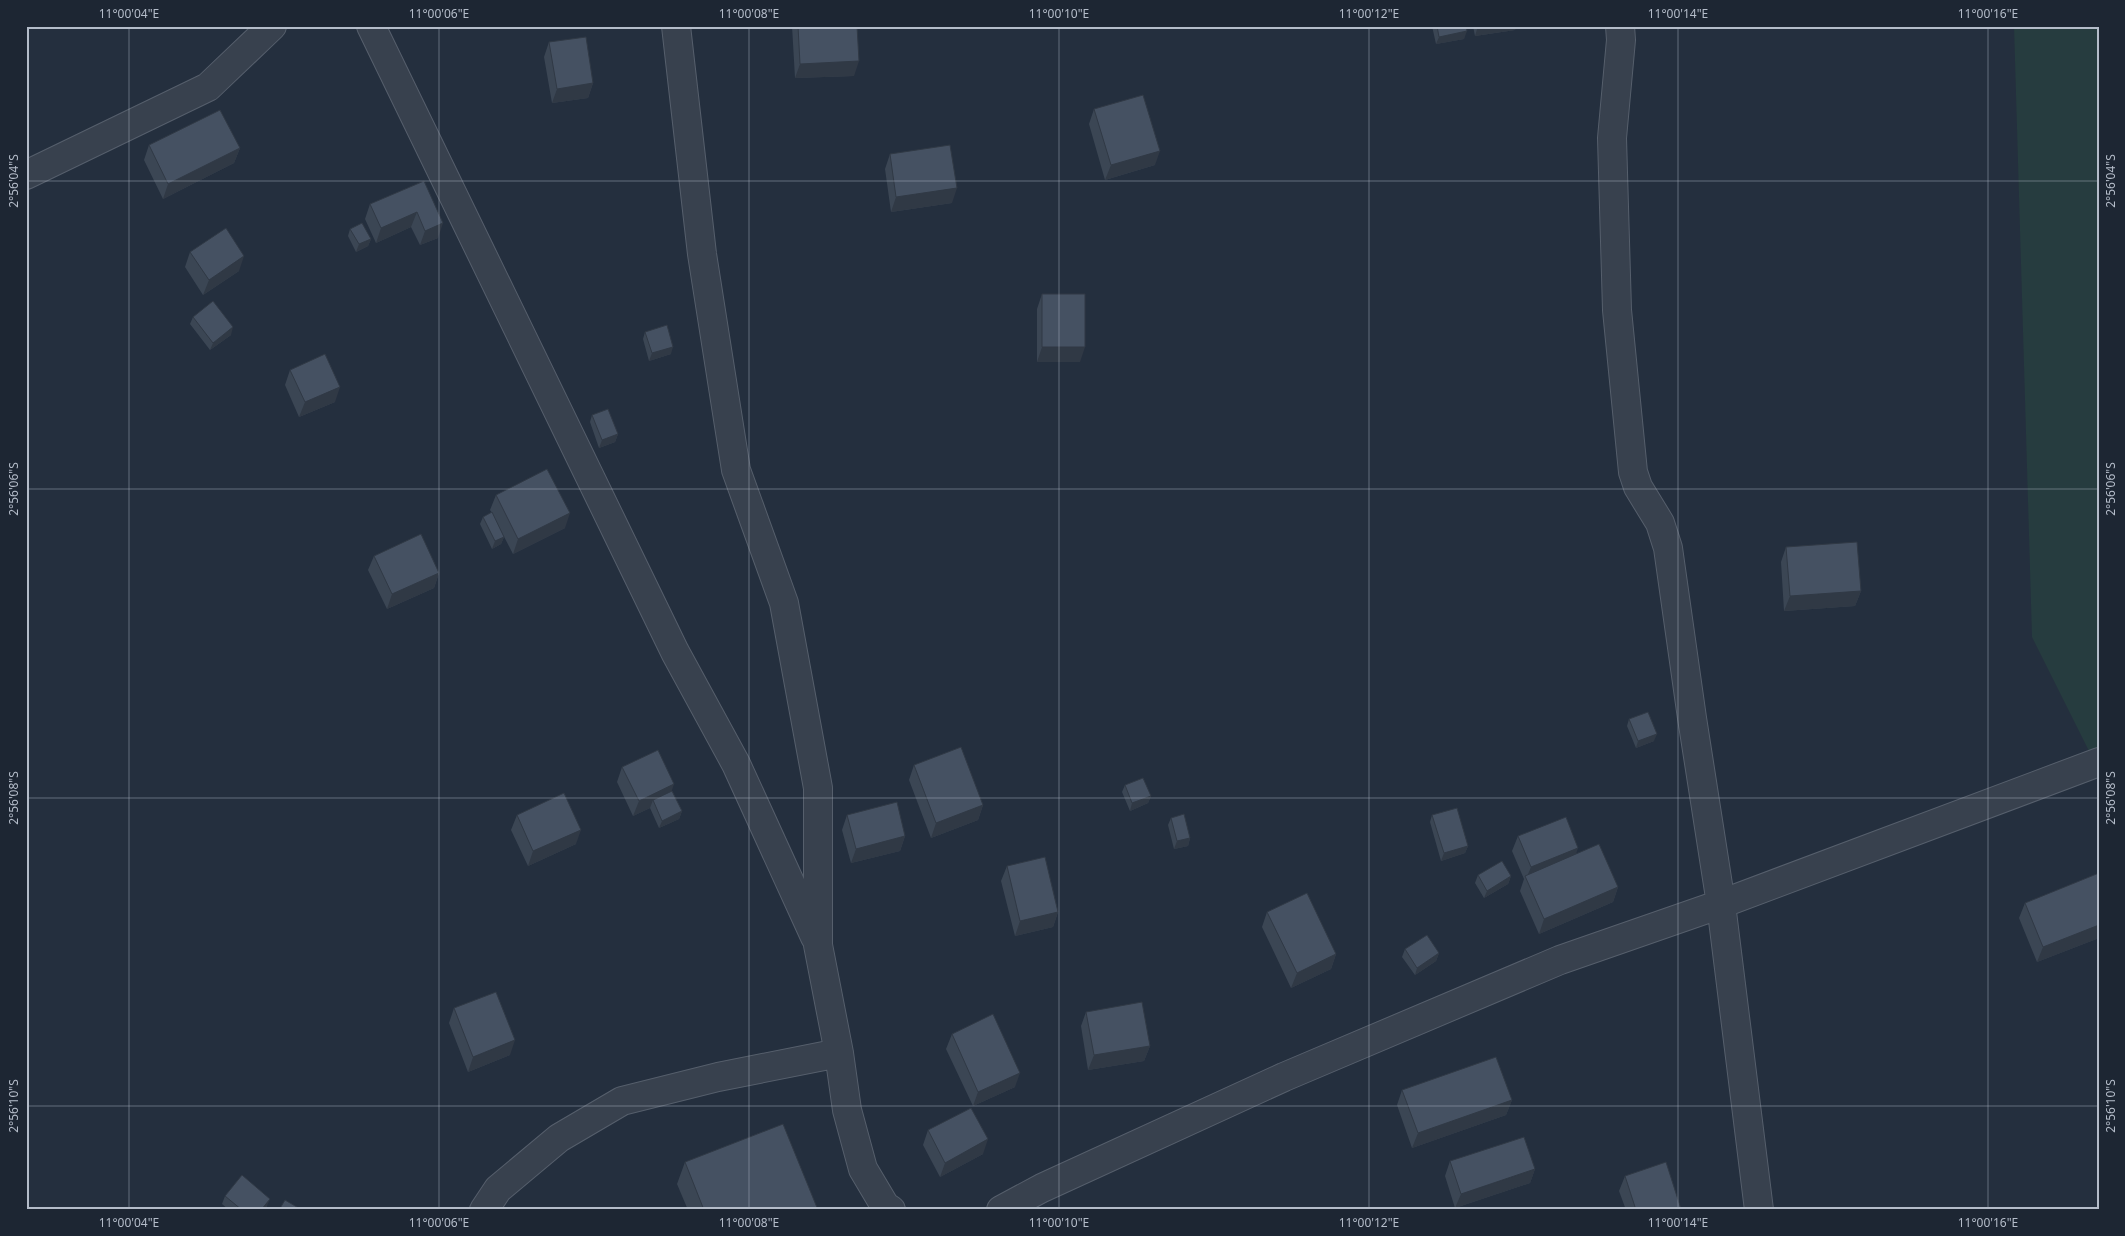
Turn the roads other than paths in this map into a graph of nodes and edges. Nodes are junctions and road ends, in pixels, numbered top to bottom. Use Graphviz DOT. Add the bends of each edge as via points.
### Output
graph roads {
  1 [pos="272,26"];
  2 [pos="371,26"];
  3 [pos="676,26"];
  4 [pos="1620,26"];
  5 [pos="26,175"];
  6 [pos="2099,762"];
  7 [pos="1722,904"];
  8 [pos="818,946"];
  9 [pos="839,1053"];
  10 [pos="484,1210"];
  11 [pos="891,1210"];
  12 [pos="1001,1210"];
  13 [pos="1759,1210"];
  1 -- 5 [label="street" via="208,87"];
  2 -- 8 [label="street" via="675,652 736,764"];
  3 -- 8 [label="street" via="702,254 736,470 784,603 818,788"];
  4 -- 7 [label="street" via="1612,138 1617,310 1633,472 1638,487 1660,523 1668,548"];
  6 -- 7 [label="street"];
  7 -- 12 [label="street" via="1560,960 1284,1077"];
  7 -- 13 [label="street"];
  8 -- 9 [label="street"];
  9 -- 10 [label="street" via="718,1077 622,1101 558,1138 498,1189"];
  9 -- 11 [label="street" via="848,1110 863,1169 885,1206"];
}
